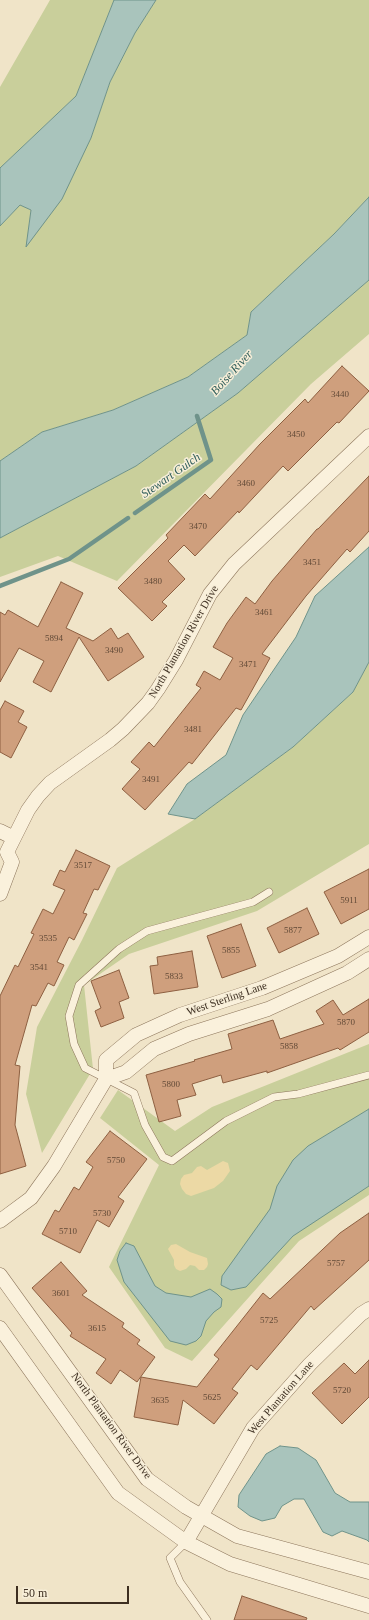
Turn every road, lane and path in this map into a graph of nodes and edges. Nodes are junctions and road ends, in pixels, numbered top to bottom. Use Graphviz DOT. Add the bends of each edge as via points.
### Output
graph roads {
  1 [pos="369,436"];
  2 [pos="0,831"];
  3 [pos="14,838"];
  4 [pos="4,853"];
  5 [pos="269,892"];
  6 [pos="0,894"];
  7 [pos="369,937"];
  8 [pos="369,959"];
  9 [pos="369,1075"];
  10 [pos="106,1079"];
  11 [pos="0,1221"];
  12 [pos="0,1275"];
  13 [pos="369,1309"];
  14 [pos="0,1328"];
  15 [pos="200,1516"];
  16 [pos="186,1542"];
  17 [pos="369,1572"];
  18 [pos="369,1606"];
  19 [pos="208,1620"];
  1 -- 3 [label="street, North Plantation River Drive" via="234,564 210,594 176,660 148,703 110,740 50,783 28,810"];
  2 -- 3 [label="street"];
  3 -- 4 [label="street, North Plantation River Drive"];
  4 -- 6 [label="street, North Plantation River Drive" via="12,862"];
  5 -- 10 [label="lane" via="253,902 147,931 119,949 79,985 69,1016 74,1044 85,1068"];
  7 -- 10 [label="street, West Sterling Lane" via="338,956 262,988 180,1015 136,1035 106,1060"];
  8 -- 10 [label="street, West Sterling Lane" via="347,973 268,1009 189,1034 154,1049 126,1072"];
  9 -- 10 [label="lane" via="298,1094 274,1097 226,1121 172,1161 162,1157 145,1125 134,1094"];
  10 -- 11 [label="street, West Sterling Lane" via="54,1166 31,1198"];
  12 -- 15 [label="street, North Plantation River Drive" via="147,1479"];
  13 -- 15 [label="street, West Plantation Lane" via="310,1364 253,1428"];
  14 -- 16 [label="street" via="118,1493"];
  15 -- 16 [label="street, West Plantation Lane"];
  15 -- 17 [label="street, North Plantation River Drive" via="237,1536"];
  16 -- 18 [label="street" via="230,1564"];
  16 -- 19 [label="lane" via="170,1558 180,1582"];
}
